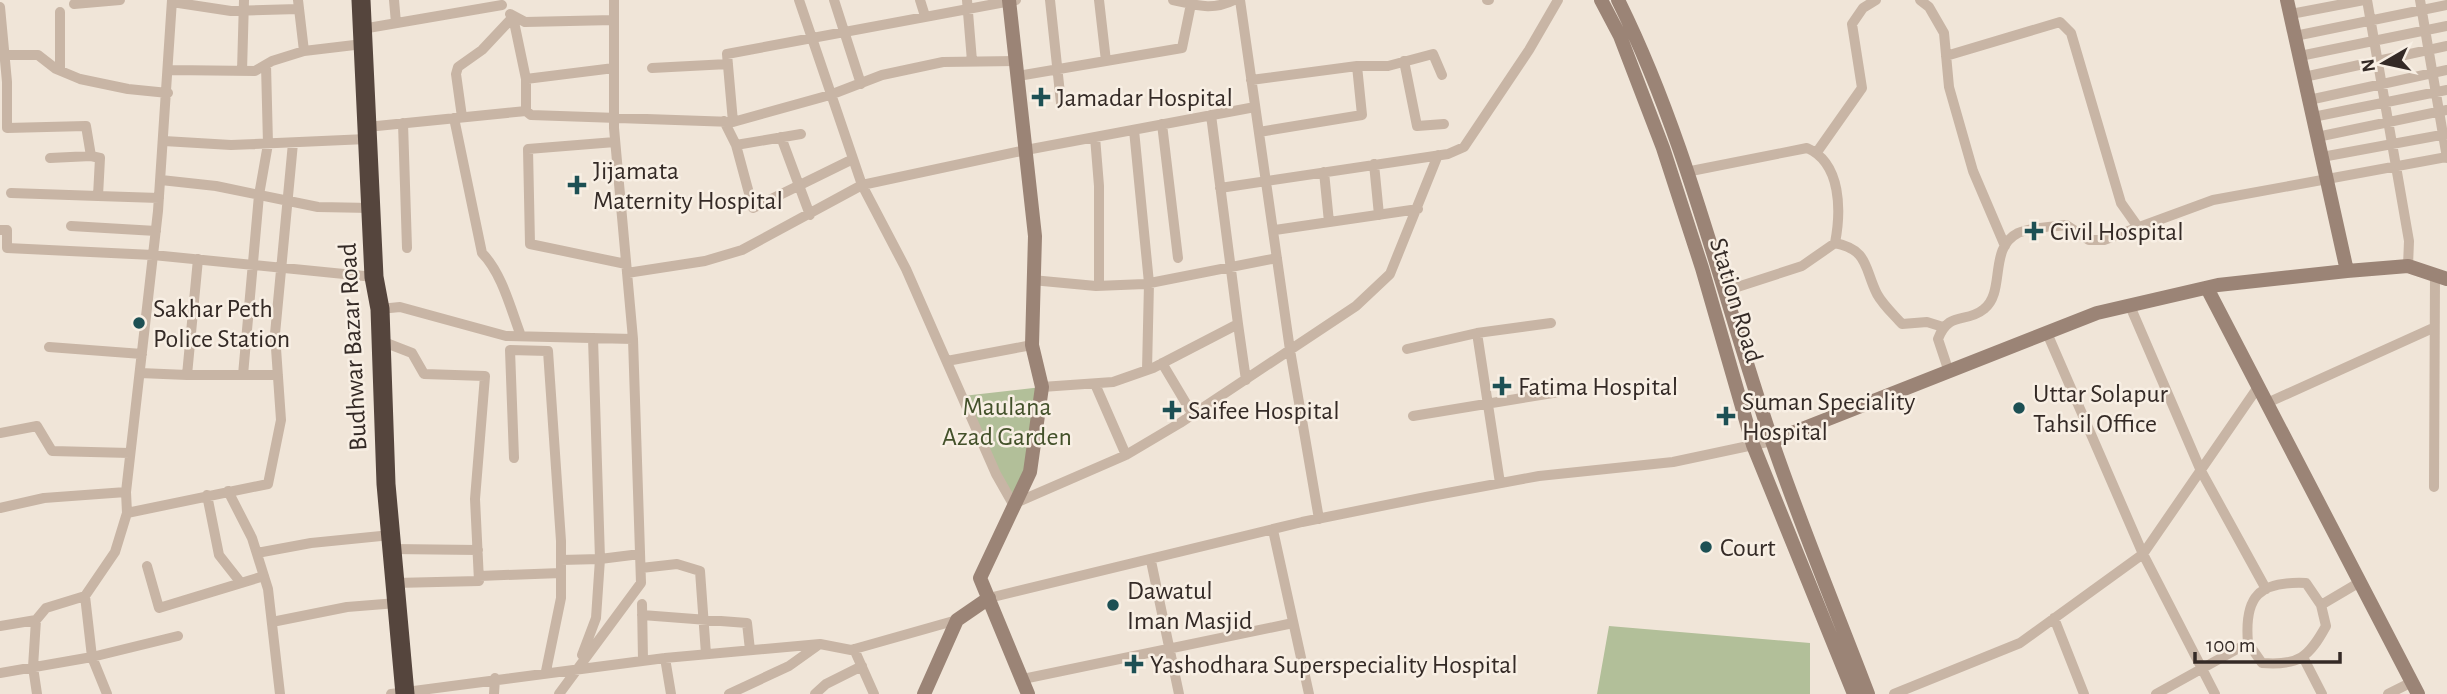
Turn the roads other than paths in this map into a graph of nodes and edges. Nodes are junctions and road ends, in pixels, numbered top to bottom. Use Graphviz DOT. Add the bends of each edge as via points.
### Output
graph roads {
  1 [pos="120,0"];
  2 [pos="361,0"];
  3 [pos="394,0"];
  4 [pos="614,0"];
  5 [pos="799,0"];
  6 [pos="834,0"];
  7 [pos="920,0"];
  8 [pos="1011,0"];
  9 [pos="1050,0"];
  10 [pos="1100,0"];
  11 [pos="1173,0"];
  12 [pos="1237,0"];
  13 [pos="1558,0"];
  14 [pos="1601,0"];
  15 [pos="1618,0"];
  16 [pos="1876,0"];
  17 [pos="1920,0"];
  18 [pos="2365,0"];
  19 [pos="172,1"];
  20 [pos="501,2"];
  21 [pos="74,4"];
  22 [pos="968,4"];
  23 [pos="244,5"];
  24 [pos="298,5"];
  25 [pos="1191,5"];
  26 [pos="2420,5"];
  27 [pos="2447,5"];
  28 [pos="0,7"];
  29 [pos="2289,7"];
  30 [pos="60,12"];
  31 [pos="925,16"];
  32 [pos="513,17"];
  33 [pos="614,20"];
  34 [pos="2371,20"];
  35 [pos="396,23"];
  36 [pos="2447,26"];
  37 [pos="844,31"];
  38 [pos="2424,31"];
  39 [pos="363,36"];
  40 [pos="2295,36"];
  41 [pos="812,37"];
  42 [pos="2374,41"];
  43 [pos="2447,46"];
  44 [pos="2427,50"];
  45 [pos="304,51"];
  46 [pos="3,55"];
  47 [pos="1947,56"];
  48 [pos="2300,56"];
  49 [pos="972,61"];
  50 [pos="1016,61"];
  51 [pos="1106,61"];
  52 [pos="1404,61"];
  53 [pos="2378,61"];
  54 [pos="728,64"];
  55 [pos="266,65"];
  56 [pos="1357,66"];
  57 [pos="614,68"];
  58 [pos="652,68"];
  59 [pos="1058,69"];
  60 [pos="60,70"];
  61 [pos="169,70"];
  62 [pos="2447,70"];
  63 [pos="242,71"];
  64 [pos="2432,73"];
  65 [pos="1442,75"];
  66 [pos="1018,76"];
  67 [pos="2304,77"];
  68 [pos="526,79"];
  69 [pos="1251,80"];
  70 [pos="861,83"];
  71 [pos="2382,84"];
  72 [pos="2447,90"];
  73 [pos="2435,92"];
  74 [pos="168,93"];
  75 [pos="830,95"];
  76 [pos="2309,100"];
  77 [pos="1061,103"];
  78 [pos="2385,103"];
  79 [pos="1255,107"];
  80 [pos="526,111"];
  81 [pos="2443,111"];
  82 [pos="1211,115"];
  83 [pos="2313,117"];
  84 [pos="458,118"];
  85 [pos="614,118"];
  86 [pos="729,121"];
  87 [pos="2389,122"];
  88 [pos="402,123"];
  89 [pos="1162,124"];
  90 [pos="1444,124"];
  91 [pos="1134,130"];
  92 [pos="1259,132"];
  93 [pos="367,133"];
  94 [pos="801,134"];
  95 [pos="2445,134"];
  96 [pos="781,137"];
  97 [pos="1095,137"];
  98 [pos="2317,137"];
  99 [pos="164,141"];
  100 [pos="615,142"];
  101 [pos="293,143"];
  102 [pos="2392,143"];
  103 [pos="268,144"];
  104 [pos="736,145"];
  105 [pos="1026,150"];
  106 [pos="1817,152"];
  107 [pos="1438,155"];
  108 [pos="91,156"];
  109 [pos="50,158"];
  110 [pos="2322,158"];
  111 [pos="2447,158"];
  112 [pos="853,159"];
  113 [pos="1374,164"];
  114 [pos="2396,167"];
  115 [pos="1324,172"];
  116 [pos="1686,172"];
  117 [pos="161,180"];
  118 [pos="2327,180"];
  119 [pos="1266,181"];
  120 [pos="799,185"];
  121 [pos="862,185"];
  122 [pos="1220,188"];
  123 [pos="12,193"];
  124 [pos="258,195"];
  125 [pos="98,196"];
  126 [pos="159,198"];
  127 [pos="288,201"];
  128 [pos="371,208"];
  129 [pos="1418,209"];
  130 [pos="810,215"];
  131 [pos="1379,215"];
  132 [pos="1329,222"];
  133 [pos="71,226"];
  134 [pos="2138,227"];
  135 [pos="0,230"];
  136 [pos="1275,230"];
  137 [pos="156,231"];
  138 [pos="1835,243"];
  139 [pos="2004,246"];
  140 [pos="407,248"];
  141 [pos="153,254"];
  142 [pos="1178,258"];
  143 [pos="1277,258"];
  144 [pos="198,259"];
  145 [pos="252,265"];
  146 [pos="282,266"];
  147 [pos="2408,266"];
  148 [pos="1231,267"];
  149 [pos="626,269"];
  150 [pos="2347,271"];
  151 [pos="374,277"];
  152 [pos="2441,277"];
  153 [pos="1032,279"];
  154 [pos="1149,284"];
  155 [pos="1099,286"];
  156 [pos="2207,288"];
  157 [pos="1725,291"];
  158 [pos="2130,306"];
  159 [pos="380,309"];
  160 [pos="1551,323"];
  161 [pos="1238,324"];
  162 [pos="1942,327"];
  163 [pos="2433,328"];
  164 [pos="1477,333"];
  165 [pos="2047,333"];
  166 [pos="521,336"];
  167 [pos="593,338"];
  168 [pos="633,340"];
  169 [pos="381,341"];
  170 [pos="1032,345"];
  171 [pos="49,347"];
  172 [pos="1407,349"];
  173 [pos="1290,350"];
  174 [pos="142,354"];
  175 [pos="947,361"];
  176 [pos="1162,363"];
  177 [pos="1147,370"];
  178 [pos="1949,372"];
  179 [pos="140,373"];
  180 [pos="278,374"];
  181 [pos="187,375"];
  182 [pos="243,375"];
  183 [pos="1245,380"];
  184 [pos="1095,384"];
  185 [pos="1042,387"];
  186 [pos="2258,387"];
  187 [pos="1559,392"];
  188 [pos="2267,403"];
  189 [pos="1488,404"];
  190 [pos="1193,415"];
  191 [pos="1413,416"];
  192 [pos="0,433"];
  193 [pos="1772,441"];
  194 [pos="1753,445"];
  195 [pos="130,453"];
  196 [pos="1126,455"];
  197 [pos="514,458"];
  198 [pos="2201,471"];
  199 [pos="1500,483"];
  200 [pos="2434,487"];
  201 [pos="228,491"];
  202 [pos="126,492"];
  203 [pos="207,495"];
  204 [pos="1013,504"];
  205 [pos="0,508"];
  206 [pos="127,513"];
  207 [pos="1319,519"];
  208 [pos="1273,530"];
  209 [pos="392,542"];
  210 [pos="478,551"];
  211 [pos="257,553"];
  212 [pos="640,554"];
  213 [pos="2143,554"];
  214 [pos="600,559"];
  215 [pos="561,560"];
  216 [pos="1151,561"];
  217 [pos="147,566"];
  218 [pos="641,568"];
  219 [pos="561,573"];
  220 [pos="264,576"];
  221 [pos="479,576"];
  222 [pos="2360,582"];
  223 [pos="241,583"];
  224 [pos="2266,589"];
  225 [pos="396,593"];
  226 [pos="85,596"];
  227 [pos="989,598"];
  228 [pos="2321,605"];
  229 [pos="2054,618"];
  230 [pos="36,620"];
  231 [pos="703,620"];
  232 [pos="957,620"];
  233 [pos="272,622"];
  234 [pos="1293,623"];
  235 [pos="0,626"];
  236 [pos="178,636"];
  237 [pos="2248,643"];
  238 [pos="820,644"];
  239 [pos="854,649"];
  240 [pos="1169,649"];
  241 [pos="750,650"];
  242 [pos="706,654"];
  243 [pos="92,657"];
  244 [pos="2302,657"];
  245 [pos="665,658"];
  246 [pos="643,660"];
  247 [pos="862,666"];
  248 [pos="33,667"];
  249 [pos="578,667"];
  250 [pos="2202,670"];
  251 [pos="546,671"];
  252 [pos="0,673"];
  253 [pos="495,678"];
  254 [pos="1023,679"];
  255 [pos="2415,688"];
  256 [pos="400,693"];
  257 [pos="37,694"];
  258 [pos="107,694"];
  259 [pos="280,694"];
  260 [pos="494,694"];
  261 [pos="559,694"];
  262 [pos="671,694"];
  263 [pos="729,694"];
  264 [pos="815,694"];
  265 [pos="874,694"];
  266 [pos="924,694"];
  267 [pos="1028,694"];
  268 [pos="1178,694"];
  269 [pos="1309,694"];
  270 [pos="1854,694"];
  271 [pos="1868,694"];
  272 [pos="1894,694"];
  273 [pos="2084,694"];
  274 [pos="2155,694"];
  275 [pos="2215,694"];
  276 [pos="2322,694"];
  277 [pos="2388,694"];
  1 -- 21 [label="street"];
  2 -- 39 [label="highway, Budhwar Bazar Road"];
  3 -- 35 [label="street"];
  4 -- 33 [label="street"];
  5 -- 41 [label="street"];
  6 -- 37 [label="street"];
  7 -- 31 [label="street"];
  8 -- 22 [label="street"];
  8 -- 50 [label="street"];
  9 -- 59 [label="street"];
  10 -- 51 [label="street"];
  11 -- 25 [label="street"];
  12 -- 25 [label="street" via="1220,7"];
  12 -- 69 [label="street"];
  13 -- 107 [label="street" via="1464,148"];
  14 -- 194 [label="street, Station Road" via="1620,36 1663,148"];
  15 -- 116 [label="street"];
  16 -- 106 [label="street" via="1863,8 1852,24 1862,88"];
  17 -- 47 [label="street" via="1944,33"];
  18 -- 29 [label="street"];
  18 -- 34 [label="street"];
  19 -- 23 [label="street"];
  19 -- 61 [label="street"];
  20 -- 32 [label="street"];
  20 -- 35 [label="street"];
  22 -- 31 [label="street"];
  22 -- 49 [label="street"];
  23 -- 24 [label="street"];
  23 -- 63 [label="street"];
  24 -- 45 [label="street"];
  25 -- 51 [label="street" via="1182,48"];
  26 -- 27 [label="street"];
  26 -- 34 [label="street"];
  26 -- 38 [label="street"];
  28 -- 46 [label="street"];
  29 -- 40 [label="street"];
  30 -- 60 [label="street"];
  31 -- 37 [label="street"];
  32 -- 33 [label="street" via="525,22"];
  32 -- 68 [label="street"];
  32 -- 84 [label="street" via="482,50 458,67"];
  33 -- 57 [label="street"];
  34 -- 40 [label="street"];
  34 -- 42 [label="street"];
  35 -- 39 [label="street"];
  36 -- 38 [label="street"];
  37 -- 41 [label="street"];
  37 -- 70 [label="street"];
  38 -- 42 [label="street"];
  38 -- 44 [label="street"];
  39 -- 45 [label="street"];
  39 -- 93 [label="highway, Budhwar Bazar Road"];
  40 -- 48 [label="street"];
  41 -- 54 [label="street" via="727,54"];
  41 -- 75 [label="street"];
  42 -- 48 [label="street"];
  42 -- 53 [label="street"];
  43 -- 44 [label="street"];
  44 -- 53 [label="street"];
  44 -- 64 [label="street"];
  45 -- 55 [label="street"];
  46 -- 60 [label="street" via="38,55"];
  46 -- 108 [label="street" via="7,128 86,126"];
  47 -- 134 [label="street" via="2060,22 2071,33 2121,203"];
  47 -- 139 [label="street" via="1950,87 1973,171"];
  48 -- 67 [label="street"];
  49 -- 50 [label="street"];
  49 -- 70 [label="street" via="943,62"];
  50 -- 66 [label="street"];
  51 -- 59 [label="street"];
  52 -- 56 [label="street"];
  52 -- 65 [label="street" via="1433,54"];
  52 -- 90 [label="street" via="1417,126"];
  53 -- 67 [label="street"];
  53 -- 71 [label="street"];
  54 -- 58 [label="street"];
  54 -- 86 [label="street"];
  55 -- 63 [label="street"];
  55 -- 103 [label="street"];
  56 -- 69 [label="street"];
  56 -- 92 [label="street" via="1362,115"];
  57 -- 68 [label="street"];
  57 -- 85 [label="street"];
  59 -- 66 [label="street"];
  59 -- 77 [label="street"];
  60 -- 74 [label="street" via="80,79"];
  61 -- 63 [label="street"];
  61 -- 74 [label="street"];
  62 -- 64 [label="street"];
  64 -- 71 [label="street"];
  64 -- 73 [label="street"];
  66 -- 105 [label="street"];
  67 -- 76 [label="street"];
  68 -- 80 [label="street"];
  69 -- 79 [label="street"];
  70 -- 75 [label="street"];
  71 -- 76 [label="street"];
  71 -- 78 [label="street"];
  72 -- 73 [label="street"];
  73 -- 78 [label="street"];
  73 -- 81 [label="street"];
  74 -- 99 [label="street"];
  75 -- 86 [label="street"];
  75 -- 112 [label="street"];
  76 -- 83 [label="street"];
  78 -- 83 [label="street"];
  78 -- 87 [label="street"];
  79 -- 82 [label="street"];
  79 -- 92 [label="street"];
  80 -- 84 [label="street"];
  80 -- 85 [label="street" via="531,115"];
  81 -- 87 [label="street"];
  81 -- 95 [label="street"];
  82 -- 89 [label="street"];
  82 -- 122 [label="street"];
  83 -- 98 [label="street"];
  84 -- 88 [label="street"];
  84 -- 166 [label="street" via="482,253"];
  85 -- 86 [label="street"];
  85 -- 100 [label="street"];
  86 -- 104 [label="street"];
  87 -- 98 [label="street"];
  87 -- 102 [label="street"];
  88 -- 93 [label="street"];
  88 -- 140 [label="street"];
  89 -- 91 [label="street"];
  89 -- 142 [label="street"];
  91 -- 97 [label="street"];
  91 -- 154 [label="street"];
  92 -- 119 [label="street"];
  93 -- 101 [label="street"];
  93 -- 128 [label="highway, Budhwar Bazar Road"];
  94 -- 96 [label="street"];
  95 -- 102 [label="street"];
  95 -- 111 [label="street"];
  96 -- 104 [label="street"];
  96 -- 120 [label="street"];
  97 -- 105 [label="street"];
  97 -- 155 [label="street"];
  98 -- 110 [label="street"];
  99 -- 103 [label="street"];
  99 -- 117 [label="street"];
  100 -- 149 [label="street"];
  100 -- 149 [label="street" via="528,149 530,244"];
  101 -- 103 [label="street"];
  101 -- 127 [label="street"];
  102 -- 110 [label="street"];
  102 -- 114 [label="street"];
  103 -- 124 [label="street"];
  104 -- 120 [label="street" via="753,208"];
  105 -- 121 [label="street"];
  105 -- 153 [label="street" via="1035,236"];
  106 -- 116 [label="street" via="1807,148"];
  106 -- 138 [label="street" via="1838,197"];
  107 -- 113 [label="street"];
  107 -- 129 [label="street"];
  108 -- 109 [label="street"];
  108 -- 125 [label="street" via="100,158"];
  110 -- 118 [label="street"];
  111 -- 114 [label="street"];
  112 -- 120 [label="street"];
  112 -- 121 [label="street"];
  113 -- 115 [label="street"];
  113 -- 131 [label="street"];
  114 -- 118 [label="street"];
  114 -- 147 [label="street" via="2409,241"];
  115 -- 119 [label="street"];
  115 -- 132 [label="street"];
  116 -- 157 [label="street"];
  117 -- 124 [label="street"];
  117 -- 126 [label="street"];
  118 -- 134 [label="street" via="2213,200"];
  118 -- 150 [label="street"];
  119 -- 122 [label="street"];
  119 -- 136 [label="street"];
  120 -- 130 [label="street"];
  121 -- 130 [label="street"];
  121 -- 175 [label="street"];
  122 -- 148 [label="street"];
  123 -- 125 [label="street"];
  124 -- 127 [label="street"];
  124 -- 145 [label="street"];
  125 -- 126 [label="street"];
  126 -- 137 [label="street"];
  127 -- 128 [label="street"];
  127 -- 146 [label="street"];
  128 -- 151 [label="highway, Budhwar Bazar Road"];
  129 -- 131 [label="street"];
  129 -- 173 [label="street" via="1390,274 1356,306"];
  130 -- 149 [label="street" via="742,250 705,261"];
  131 -- 132 [label="street"];
  132 -- 136 [label="street"];
  133 -- 137 [label="street"];
  134 -- 139 [label="street" via="2104,240 2089,240 2066,225 2018,233"];
  135 -- 141 [label="street" via="7,230 7,248"];
  136 -- 143 [label="street"];
  137 -- 141 [label="street"];
  138 -- 157 [label="street" via="1802,266"];
  138 -- 162 [label="street" via="1851,246 1863,258 1878,296 1902,324 1927,322"];
  139 -- 162 [label="street" via="1991,302 1982,311 1958,316"];
  141 -- 144 [label="street"];
  141 -- 174 [label="street"];
  143 -- 148 [label="street"];
  143 -- 173 [label="street"];
  144 -- 145 [label="street"];
  144 -- 181 [label="street"];
  145 -- 146 [label="street"];
  145 -- 182 [label="street"];
  146 -- 151 [label="street"];
  146 -- 180 [label="street" via="275,334"];
  147 -- 150 [label="street"];
  147 -- 152 [label="street"];
  148 -- 154 [label="street"];
  148 -- 161 [label="street"];
  149 -- 168 [label="street"];
  150 -- 156 [label="street"];
  151 -- 159 [label="highway, Budhwar Bazar Road"];
  152 -- 163 [label="street"];
  153 -- 155 [label="street"];
  153 -- 170 [label="street"];
  154 -- 155 [label="street"];
  154 -- 177 [label="street"];
  156 -- 158 [label="street"];
  156 -- 186 [label="street"];
  157 -- 193 [label="street"];
  158 -- 165 [label="street" via="2097,313"];
  158 -- 198 [label="street"];
  159 -- 166 [label="street" via="400,307"];
  159 -- 169 [label="highway, Budhwar Bazar Road"];
  160 -- 164 [label="street"];
  161 -- 176 [label="street"];
  161 -- 183 [label="street"];
  162 -- 178 [label="street" via="1938,339"];
  163 -- 188 [label="street"];
  163 -- 200 [label="street"];
  164 -- 172 [label="street"];
  164 -- 189 [label="street"];
  165 -- 178 [label="street"];
  165 -- 213 [label="street"];
  166 -- 167 [label="street"];
  167 -- 168 [label="street"];
  167 -- 214 [label="street"];
  168 -- 212 [label="street"];
  169 -- 209 [label="highway, Budhwar Bazar Road"];
  169 -- 210 [label="street" via="412,353 424,374 485,376 475,499"];
  170 -- 175 [label="street"];
  170 -- 185 [label="street"];
  171 -- 174 [label="street"];
  173 -- 183 [label="street"];
  173 -- 207 [label="street"];
  174 -- 179 [label="street"];
  175 -- 204 [label="street"];
  176 -- 177 [label="street"];
  176 -- 190 [label="street"];
  177 -- 184 [label="street"];
  178 -- 193 [label="street"];
  179 -- 181 [label="street"];
  179 -- 195 [label="street"];
  180 -- 182 [label="street"];
  180 -- 201 [label="street" via="281,420 268,484"];
  181 -- 182 [label="street"];
  183 -- 190 [label="street"];
  184 -- 185 [label="street"];
  184 -- 196 [label="street"];
  185 -- 204 [label="street" via="1030,472"];
  186 -- 188 [label="street"];
  186 -- 198 [label="street"];
  187 -- 189 [label="street"];
  188 -- 222 [label="street"];
  189 -- 191 [label="street"];
  189 -- 199 [label="street"];
  190 -- 196 [label="street"];
  192 -- 195 [label="street" via="37,426 52,450"];
  193 -- 194 [label="street"];
  193 -- 271 [label="street"];
  194 -- 199 [label="street" via="1673,462"];
  194 -- 270 [label="street, Station Road"];
  195 -- 202 [label="street"];
  196 -- 204 [label="street"];
  197 -- 215 [label="street" via="510,349 548,351"];
  198 -- 213 [label="street"];
  198 -- 224 [label="street"];
  199 -- 207 [label="street"];
  201 -- 203 [label="street"];
  201 -- 211 [label="street"];
  202 -- 205 [label="street" via="44,498"];
  202 -- 206 [label="street"];
  203 -- 206 [label="street"];
  203 -- 223 [label="street" via="219,555"];
  204 -- 227 [label="street" via="980,578"];
  206 -- 226 [label="street" via="115,552"];
  207 -- 208 [label="street"];
  208 -- 216 [label="street"];
  208 -- 234 [label="street"];
  209 -- 210 [label="street"];
  209 -- 211 [label="street" via="311,543"];
  209 -- 225 [label="highway, Budhwar Bazar Road"];
  210 -- 221 [label="street"];
  211 -- 220 [label="street"];
  212 -- 214 [label="street"];
  212 -- 218 [label="street"];
  213 -- 229 [label="street"];
  213 -- 250 [label="street"];
  214 -- 215 [label="street"];
  214 -- 249 [label="street" via="596,618"];
  215 -- 219 [label="street"];
  216 -- 227 [label="street"];
  216 -- 240 [label="street"];
  217 -- 223 [label="street" via="159,608"];
  218 -- 231 [label="street" via="677,564 700,571"];
  218 -- 249 [label="street" via="641,583"];
  219 -- 221 [label="street"];
  219 -- 251 [label="street" via="561,598"];
  220 -- 223 [label="street"];
  220 -- 233 [label="street"];
  221 -- 225 [label="street" via="479,581"];
  222 -- 228 [label="street"];
  222 -- 255 [label="street"];
  224 -- 228 [label="street" via="2278,582 2306,583"];
  224 -- 237 [label="street" via="2255,595 2246,618"];
  225 -- 233 [label="street"];
  225 -- 256 [label="highway, Budhwar Bazar Road"];
  226 -- 230 [label="street" via="46,608"];
  226 -- 243 [label="street"];
  227 -- 232 [label="street"];
  227 -- 254 [label="street"];
  228 -- 244 [label="street" via="2326,626 2311,653"];
  229 -- 272 [label="street" via="2020,643"];
  229 -- 273 [label="street"];
  230 -- 235 [label="street"];
  230 -- 248 [label="street"];
  231 -- 241 [label="street" via="747,623"];
  231 -- 242 [label="street"];
  231 -- 246 [label="street" via="642,610"];
  232 -- 239 [label="street"];
  232 -- 266 [label="street"];
  233 -- 259 [label="street"];
  234 -- 240 [label="street"];
  234 -- 269 [label="street"];
  236 -- 243 [label="street"];
  237 -- 244 [label="street" via="2262,663 2284,665"];
  237 -- 250 [label="street"];
  238 -- 239 [label="street"];
  238 -- 241 [label="street"];
  238 -- 263 [label="street" via="789,666"];
  239 -- 247 [label="street"];
  240 -- 254 [label="street"];
  240 -- 268 [label="street"];
  241 -- 242 [label="street"];
  242 -- 245 [label="street"];
  243 -- 248 [label="street"];
  243 -- 258 [label="street"];
  244 -- 276 [label="street"];
  245 -- 246 [label="street"];
  245 -- 262 [label="street"];
  246 -- 249 [label="street"];
  247 -- 264 [label="street"];
  247 -- 265 [label="street"];
  248 -- 252 [label="street"];
  248 -- 257 [label="street"];
  249 -- 251 [label="street"];
  249 -- 261 [label="street"];
  250 -- 274 [label="street"];
  250 -- 275 [label="street"];
  251 -- 253 [label="street"];
  253 -- 256 [label="street"];
  253 -- 260 [label="street"];
  254 -- 267 [label="street"];
  255 -- 277 [label="street"];
}
